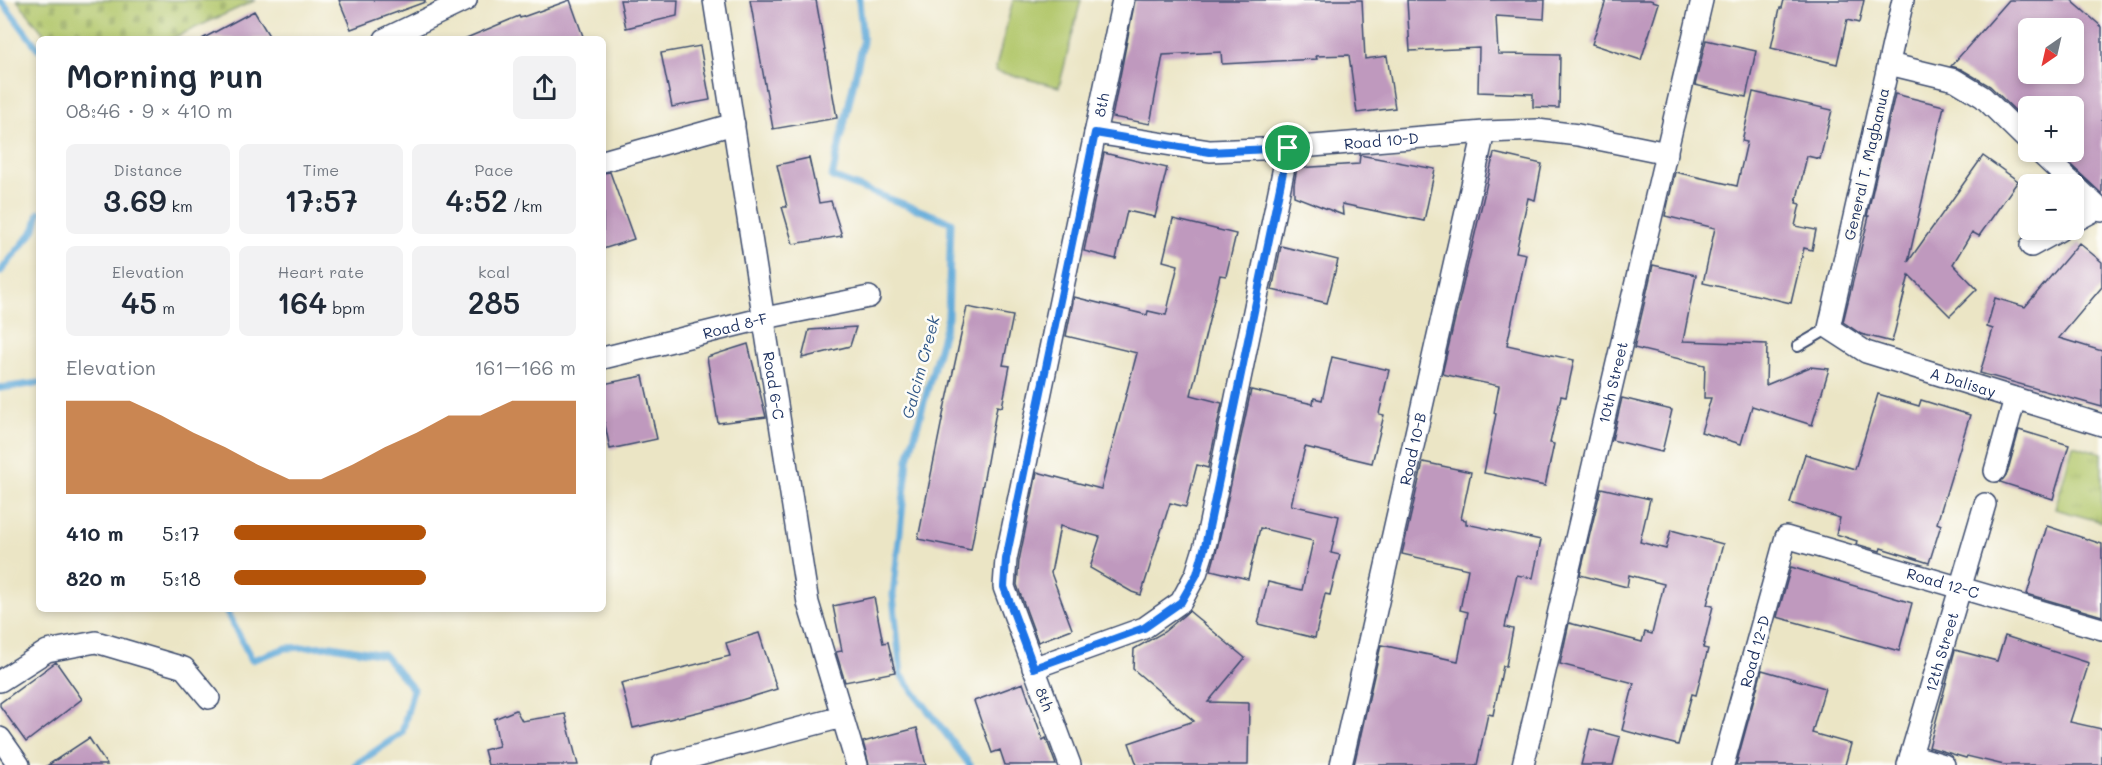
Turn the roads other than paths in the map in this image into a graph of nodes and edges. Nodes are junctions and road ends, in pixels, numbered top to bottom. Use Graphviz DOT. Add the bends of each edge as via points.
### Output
graph roads {
  1 [pos="466,0"];
  2 [pos="714,0"];
  3 [pos="1123,0"];
  4 [pos="1702,0"];
  5 [pos="1903,0"];
  6 [pos="391,36"];
  7 [pos="1888,64"];
  8 [pos="734,124"];
  9 [pos="2018,131"];
  10 [pos="1484,132"];
  11 [pos="1095,133"];
  12 [pos="1288,148"];
  13 [pos="1667,153"];
  14 [pos="606,160"];
  15 [pos="2050,162"];
  16 [pos="2100,210"];
  17 [pos="2084,217"];
  18 [pos="2042,240"];
  19 [pos="2031,246"];
  20 [pos="869,297"];
  21 [pos="765,318"];
  22 [pos="1829,328"];
  23 [pos="1798,346"];
  24 [pos="606,357"];
  25 [pos="2015,398"];
  26 [pos="2102,425"];
  27 [pos="1995,471"];
  28 [pos="1984,504"];
  29 [pos="1786,537"];
  30 [pos="1960,586"];
  31 [pos="2102,628"];
  32 [pos="1034,668"];
  33 [pos="0,681"];
  34 [pos="209,698"];
  35 [pos="842,717"];
  36 [pos="0,738"];
  37 [pos="1910,760"];
  38 [pos="20,765"];
  39 [pos="662,765"];
  40 [pos="857,765"];
  41 [pos="1070,765"];
  42 [pos="1341,765"];
  43 [pos="1523,765"];
  44 [pos="1723,765"];
  45 [pos="1944,765"];
  1 -- 6 [label="street"];
  2 -- 8 [label="street, Road 6-C"];
  3 -- 11 [label="street, 8th"];
  4 -- 13 [label="street, 10th Street"];
  5 -- 7 [label="street, General T. Magbanua"];
  7 -- 9 [label="street" via="1955,80 1983,97"];
  7 -- 22 [label="street, General T. Magbanua"];
  8 -- 14 [label="street"];
  8 -- 21 [label="street, Road 6-C"];
  10 -- 12 [label="street, Road 10-D"];
  10 -- 13 [label="street, Road 10-D" via="1537,130"];
  10 -- 42 [label="street, Road 10-B"];
  11 -- 12 [label="street, Road 10-D" via="1210,152"];
  11 -- 32 [label="street, 8th" via="1006,559 1004,587"];
  12 -- 32 [label="street" via="1197,574 1181,602 1144,628"];
  13 -- 43 [label="street, 10th Street"];
  15 -- 16 [label="street"];
  16 -- 17 [label="street"];
  18 -- 19 [label="street"];
  20 -- 21 [label="street, Road 8-F"];
  21 -- 24 [label="street, Road 8-F"];
  21 -- 35 [label="street, Road 6-C" via="808,603"];
  22 -- 23 [label="lane"];
  22 -- 25 [label="street, A Dalisay" via="1866,352"];
  25 -- 26 [label="street, A Dalisay"];
  25 -- 27 [label="street"];
  28 -- 30 [label="street, 12th Street"];
  29 -- 30 [label="street, Road 12-C"];
  29 -- 44 [label="street, Road 12-D"];
  30 -- 31 [label="street, Road 12-C"];
  30 -- 37 [label="street, 12th Street"];
  32 -- 41 [label="street, 8th"];
  33 -- 34 [label="street" via="47,651 96,642 184,669"];
  35 -- 39 [label="street"];
  35 -- 40 [label="street, Road 6-C"];
  36 -- 38 [label="street"];
  37 -- 45 [label="street"];
}
